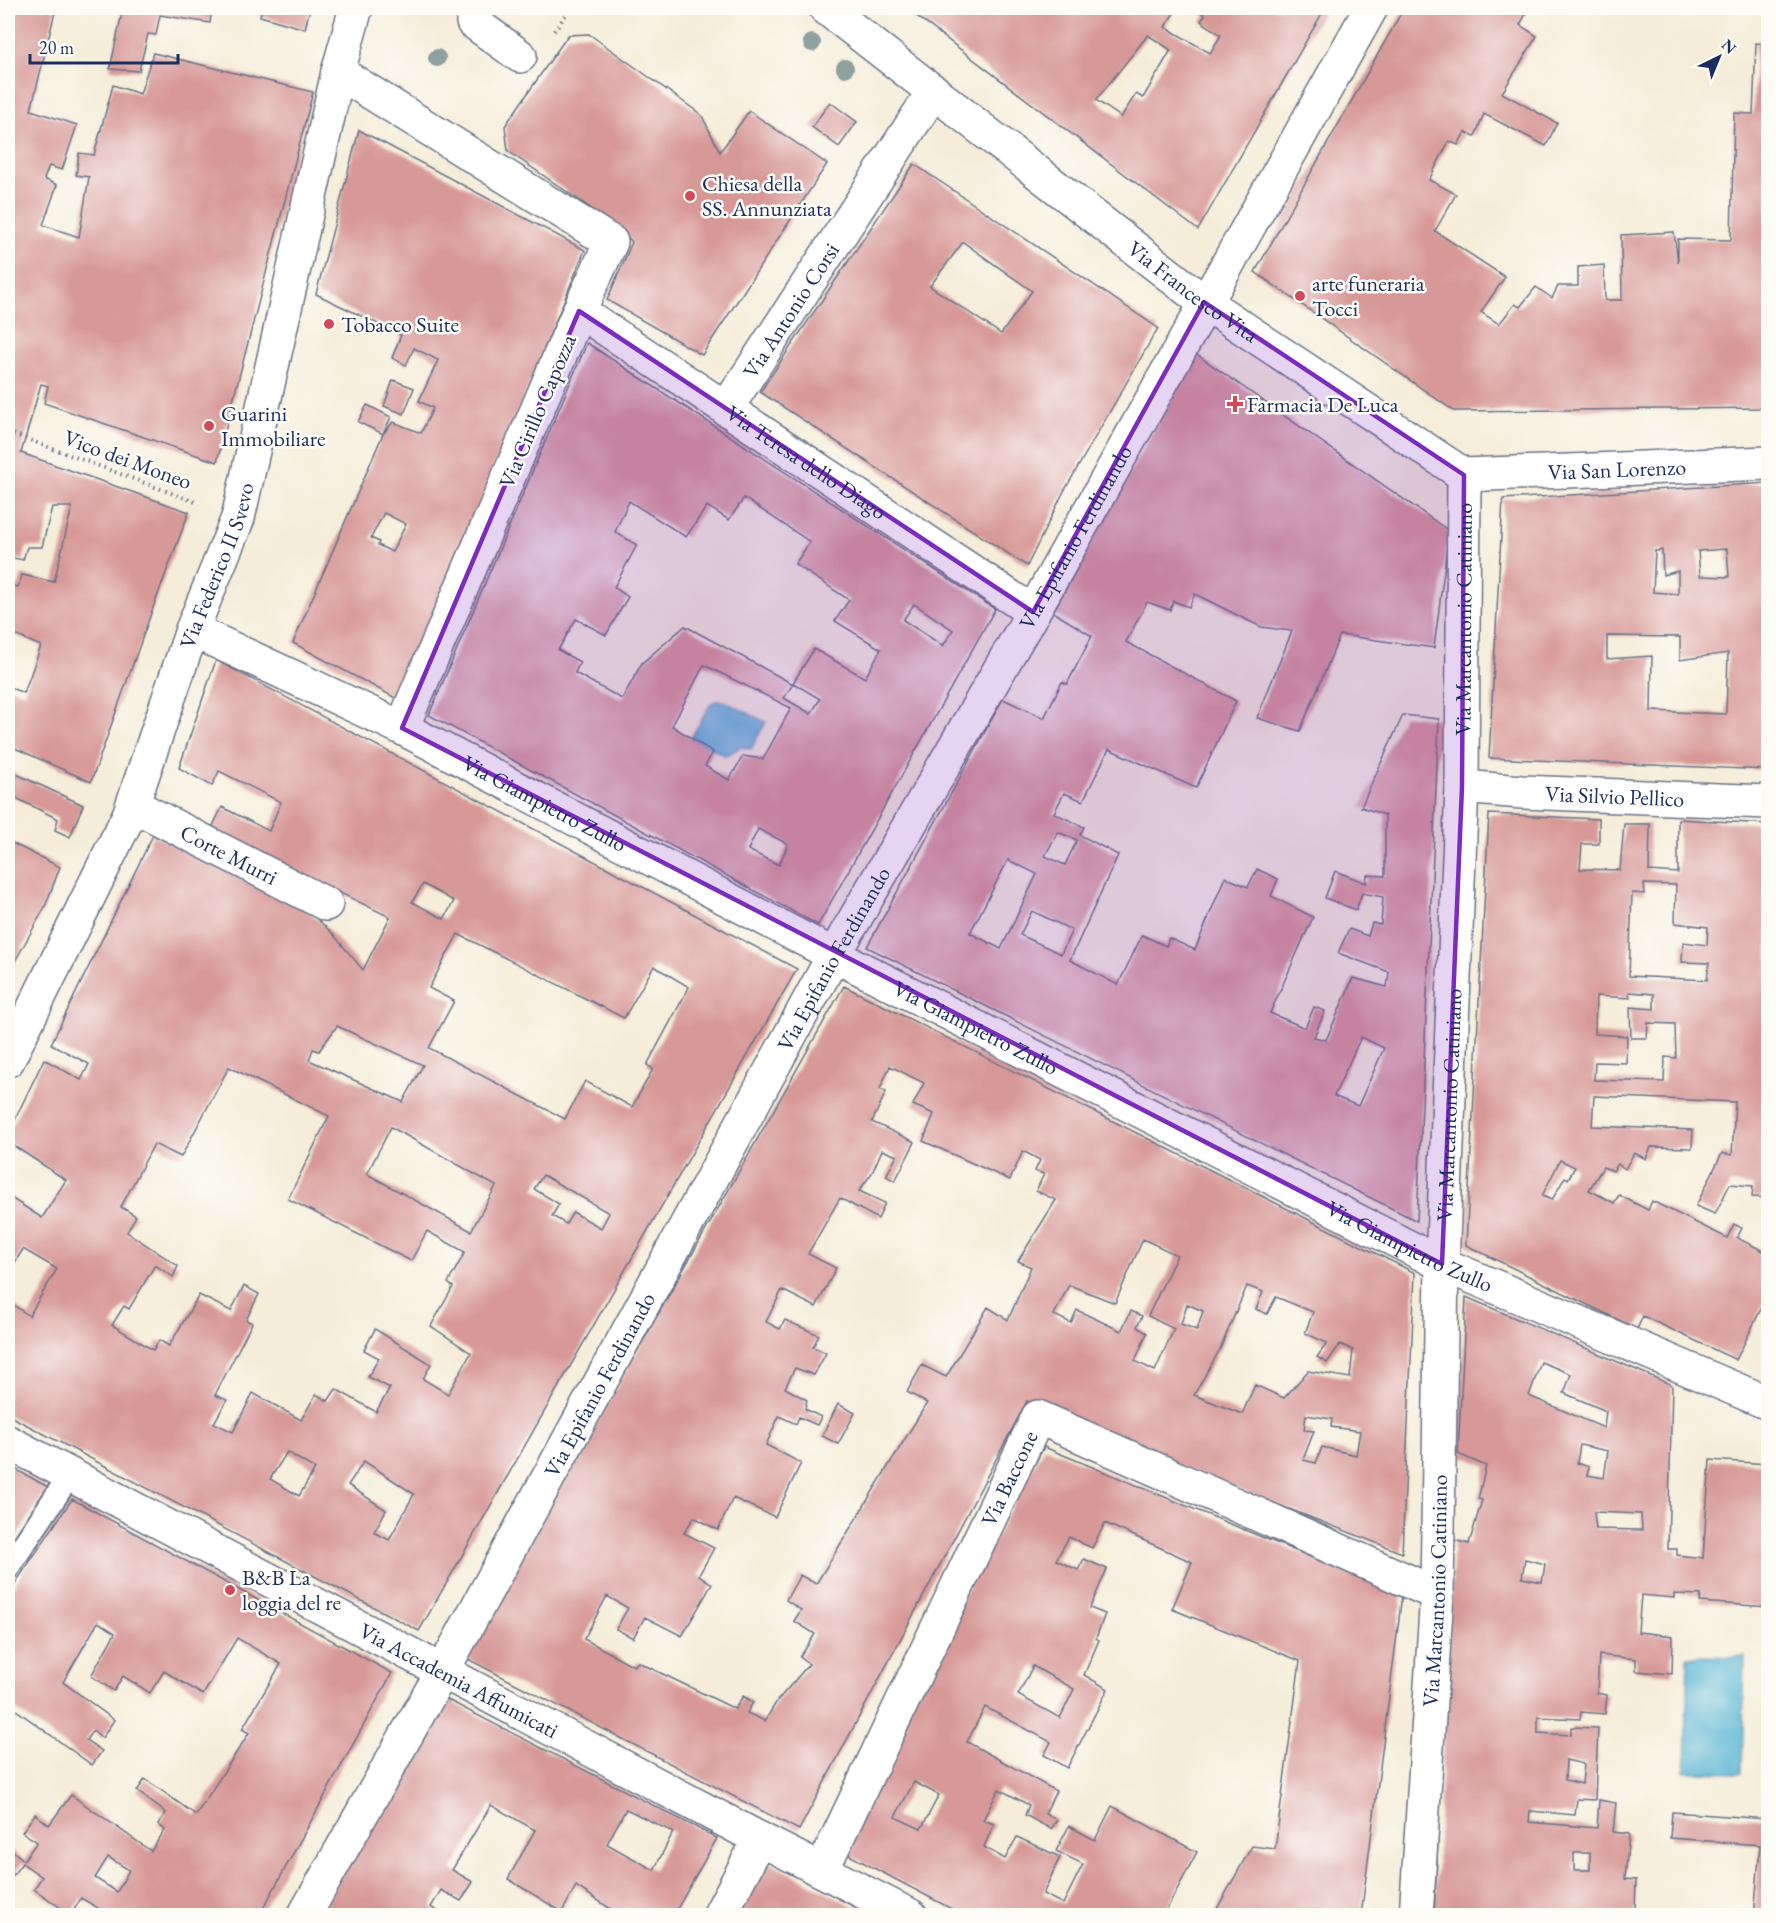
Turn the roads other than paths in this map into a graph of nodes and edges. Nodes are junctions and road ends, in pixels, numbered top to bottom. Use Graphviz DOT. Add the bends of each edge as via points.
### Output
graph roads {
  1 [pos="356,8"];
  2 [pos="826,8"];
  3 [pos="1371,8"];
  4 [pos="473,22"];
  5 [pos="520,56"];
  6 [pos="338,72"];
  7 [pos="934,91"];
  8 [pos="1204,302"];
  9 [pos="579,311"];
  10 [pos="726,409"];
  11 [pos="1768,463"];
  12 [pos="1464,475"];
  13 [pos="1033,612"];
  14 [pos="192,630"];
  15 [pos="402,728"];
  16 [pos="1462,787"];
  17 [pos="1768,802"];
  18 [pos="133,805"];
  19 [pos="326,904"];
  20 [pos="834,955"];
  21 [pos="8,1059"];
  22 [pos="1442,1264"];
  23 [pos="1768,1403"];
  24 [pos="8,1442"];
  25 [pos="70,1475"];
  26 [pos="8,1568"];
  27 [pos="1437,1594"];
  28 [pos="442,1672"];
  29 [pos="760,1839"];
  30 [pos="822,1870"];
  31 [pos="304,1916"];
  32 [pos="719,1916"];
  33 [pos="911,1916"];
  34 [pos="1416,1916"];
  1 -- 6 [label="street, Via Federico II Svevo"];
  2 -- 7 [label="street, Via Francesco Vita"];
  3 -- 8 [label="street, Via Epifanio Ferdinando"];
  4 -- 5 [label="street"];
  6 -- 9 [label="street, Via Cirillo Capozza" via="611,242"];
  6 -- 14 [label="street, Via Federico II Svevo" via="238,518"];
  7 -- 8 [label="street, Via Francesco Vita"];
  7 -- 10 [label="street, Via Antonio Corsi"];
  8 -- 12 [label="street, Via Francesco Vita"];
  8 -- 13 [label="street, Via Epifanio Ferdinando"];
  9 -- 10 [label="street, Via Teresa dello Diago"];
  9 -- 15 [label="street, Via Cirillo Capozza"];
  10 -- 13 [label="street, Via Teresa dello Diago"];
  11 -- 12 [label="street, Via San Lorenzo"];
  12 -- 16 [label="street, Via Marcantonio Catiniano"];
  13 -- 20 [label="street, Via Epifanio Ferdinando"];
  14 -- 15 [label="street, Via Giampietro Zullo"];
  14 -- 18 [label="street, Via Federico II Svevo"];
  15 -- 20 [label="street, Via Giampietro Zullo"];
  16 -- 17 [label="street, Via Silvio Pellico"];
  16 -- 22 [label="street, Via Marcantonio Catiniano"];
  18 -- 19 [label="street, Corte Murri"];
  18 -- 21 [label="street, Via Federico II Svevo"];
  20 -- 22 [label="street, Via Giampietro Zullo"];
  20 -- 28 [label="street, Via Epifanio Ferdinando"];
  22 -- 23 [label="street, Via Giampietro Zullo"];
  22 -- 27 [label="street, Via Marcantonio Catiniano"];
  24 -- 25 [label="street, Via Accademia Affumicati"];
  25 -- 26 [label="lane"];
  25 -- 28 [label="street, Via Accademia Affumicati"];
  27 -- 30 [label="street, Via Baccone" via="1038,1417"];
  27 -- 34 [label="street, Via Marcantonio Catiniano"];
  28 -- 29 [label="street, Via Accademia Affumicati"];
  28 -- 31 [label="street, Via Epifanio Ferdinando"];
  29 -- 30 [label="street, Via Accademia Affumicati"];
  29 -- 32 [label="street"];
  30 -- 33 [label="street, Via Accademia Affumicati"];
}
